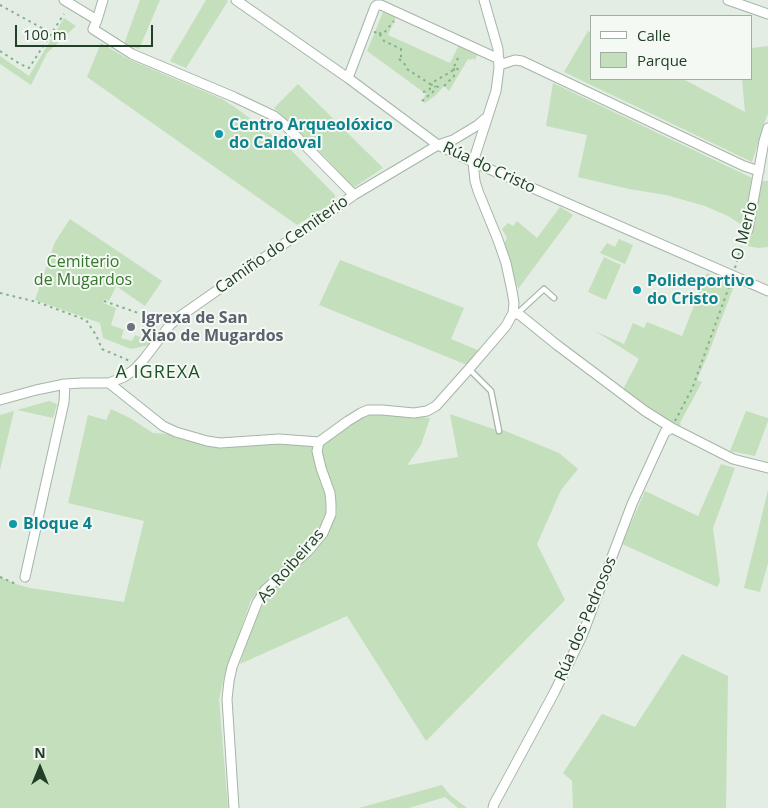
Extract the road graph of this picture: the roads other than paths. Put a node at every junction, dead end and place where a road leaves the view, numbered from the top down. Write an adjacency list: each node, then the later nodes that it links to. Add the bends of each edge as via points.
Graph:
1 (64, 0): 7 (street)
2 (103, 0): 7 (street)
3 (236, 0): 9 (street, Rúa do Cristo)
4 (484, 0): 8 (street)
5 (728, 0): 6 (street)
6 (768, 14)
7 (96, 20): 15 (street, via 93,29 132,54 274,116)
8 (499, 62): 9 (street, via 377,5); 10 (street, via 496,91); 14 (street, via 522,61)
9 (348, 78): 12 (street, Rúa do Cristo)
10 (486, 118): 12 (street, Camiño do Cemiterio, via 453,140); 13 (street)
11 (768, 128): 14 (street, O Merlo)
12 (438, 145): 13 (street, Rúa do Cristo); 15 (street, Camiño do Cemiterio)
13 (473, 162): 17 (street, Rúa do Cristo); 19 (street, via 478,191 506,263)
14 (759, 171): 16 (street, O Merlo)
15 (354, 195): 21 (street, Camiño do Cemiterio, via 180,317 139,365 124,377)
16 (748, 230)
17 (768, 291)
18 (554, 298): 19 (lane, via 544,289 520,311)
19 (513, 313): 20 (street, via 506,326); 24 (street)
20 (469, 369): 25 (lane, via 490,391); 26 (street, via 436,406 427,411 414,414 368,410)
21 (109, 383): 22 (street, Camiño do Cemiterio); 26 (street, via 163,426 207,441 279,439)
22 (65, 384): 23 (street, Camiño do Cemiterio); 28 (street, via 64,402)
23 (0, 400)
24 (672, 428): 27 (street, via 733,459); 30 (street, Rúa dos Pedrosos, via 665,432 632,504 582,636)
25 (499, 431)
26 (319, 442): 29 (street, As Roibeiras, via 331,514 308,551 261,596 232,667 227,699)
27 (768, 468)
28 (25, 577)
29 (234, 808)
30 (493, 808)

